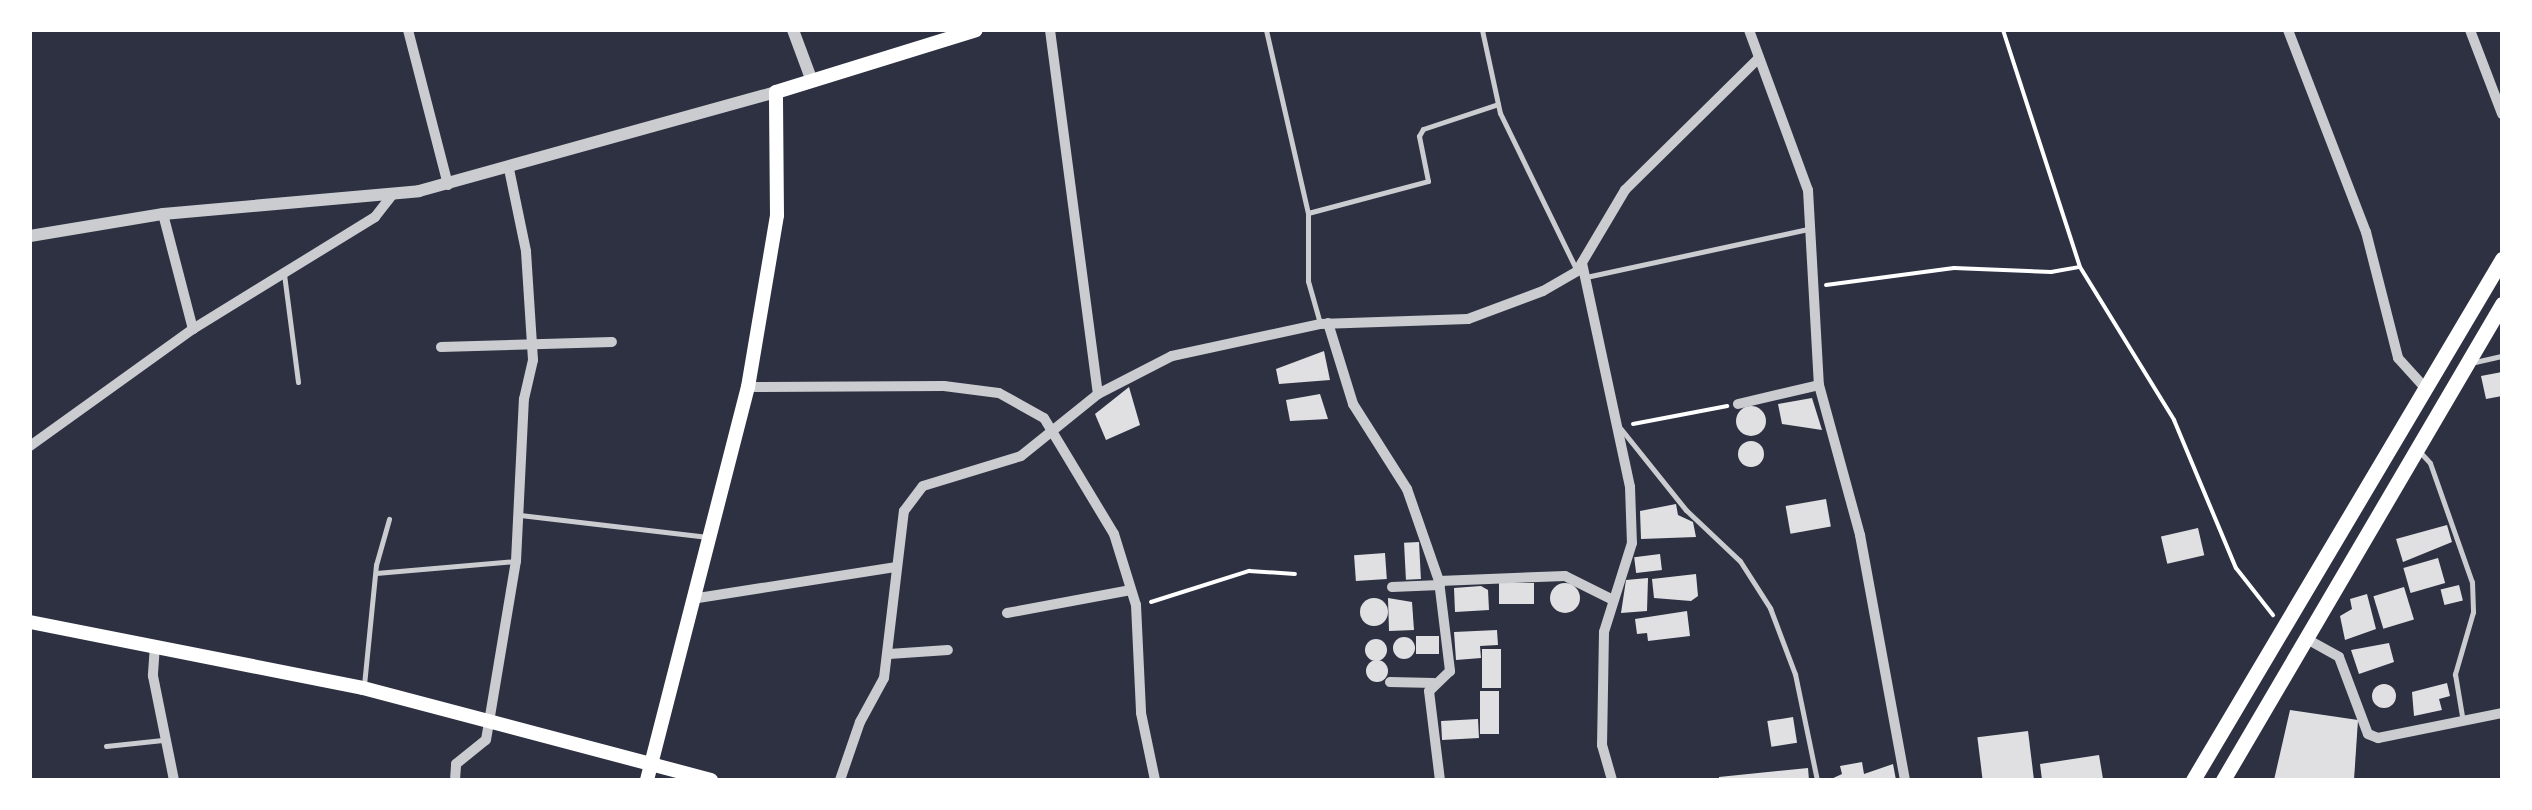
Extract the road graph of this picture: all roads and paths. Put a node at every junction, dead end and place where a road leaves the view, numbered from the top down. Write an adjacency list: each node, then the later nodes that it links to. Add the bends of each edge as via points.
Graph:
1 (408, 30): 17 (street)
2 (793, 30): 12 (street)
3 (976, 30): 12 (main road)
4 (1050, 30): 40 (street)
5 (1266, 30): 19 (lane)
6 (1482, 30): 14 (lane)
7 (1750, 30): 11 (street)
8 (2003, 30): 24 (path)
9 (2288, 30): 39 (street, via 2366,232 2398,358)
10 (2470, 30): 15 (street)
11 (1758, 58): 21 (street, via 1808,190); 25 (street, via 1625,190)
12 (812, 81): 13 (main road)
13 (776, 92): 16 (street); 38 (main road, via 777,215)
14 (1498, 104): 19 (lane, via 1423,129 1428,181); 25 (lane)
15 (2502, 114)
16 (509, 169): 17 (street); 32 (street, via 526,252)
17 (448, 184): 18 (street)
18 (392, 195): 20 (street); 26 (street, via 376,217)
19 (1308, 212): 29 (lane, via 1308,281)
20 (163, 214): 22 (street); 30 (street)
21 (1814, 227): 25 (lane); 27 (street)
22 (30, 236)
23 (2502, 259): 39 (highway)
24 (2080, 267): 27 (path, via 1954,268); 61 (path, via 2174,420 2236,568)
25 (1582, 270): 29 (street, via 1514,305 1468,318); 42 (street)
26 (284, 274): 30 (street); 36 (lane)
27 (1817, 286): 37 (street)
28 (2502, 304): 35 (highway)
29 (1324, 324): 40 (street, via 1172,356); 53 (street, via 1353,404 1407,489)
30 (193, 330): 44 (street)
31 (612, 342): 32 (street)
32 (532, 345): 33 (street); 46 (street)
33 (441, 347)
34 (2502, 356): 35 (lane)
35 (2467, 364): 45 (highway)
36 (298, 382)
37 (1819, 385): 41 (street); 84 (street, via 1860,535)
38 (748, 387): 43 (street, via 944,386 999,394 1044,418); 48 (main road)
39 (2428, 390): 61 (highway)
40 (1098, 394): 43 (street)
41 (1738, 404): 42 (path)
42 (1618, 426): 57 (street, via 1632,543); 83 (lane, via 1686,510 1740,561 1770,608 1789,652)
43 (1052, 432): 50 (street, via 1003,464 922,486 904,511); 55 (street, via 1114,534)
44 (30, 446)
45 (2418, 448): 62 (highway); 70 (lane, via 2430,463 2472,582 2473,612 2455,674)
46 (520, 515): 48 (lane); 49 (street)
47 (390, 519): 51 (lane)
48 (713, 538): 56 (main road)
49 (516, 562): 51 (lane); 71 (street)
50 (897, 566): 56 (street); 65 (street)
51 (376, 574): 68 (lane)
52 (1294, 574): 58 (path, via 1249,571)
53 (1439, 583): 54 (street); 57 (street, via 1564,576); 67 (street, via 1450,671)
54 (1392, 587)
55 (1130, 590): 58 (street); 59 (street)
56 (698, 598): 74 (main road)
57 (1612, 599): 82 (street, via 1604,632 1602,745)
58 (1136, 605): 80 (street, via 1141,713)
59 (1007, 613)
60 (30, 622): 63 (main road)
61 (2283, 625): 85 (highway)
62 (2305, 638): 70 (street, via 2339,657 2368,734 2378,738); 86 (highway)
63 (155, 644): 68 (main road); 72 (street)
64 (948, 650): 65 (street)
65 (889, 654): 79 (street)
66 (1390, 682): 67 (street)
67 (1434, 683): 81 (street)
68 (363, 688): 71 (main road)
69 (2502, 713): 70 (street)
70 (2462, 716)
71 (488, 720): 74 (main road); 76 (street, via 486,740 456,764)
72 (163, 740): 73 (lane); 75 (street)
73 (106, 746)
74 (652, 764): 77 (main road); 78 (main road)
75 (174, 780)
76 (455, 780)
77 (647, 780)
78 (712, 780)
79 (840, 780)
80 (1155, 780)
81 (1440, 780)
82 (1612, 780)
83 (1818, 780)
84 (1905, 780)
85 (2194, 780)
86 (2223, 780)

